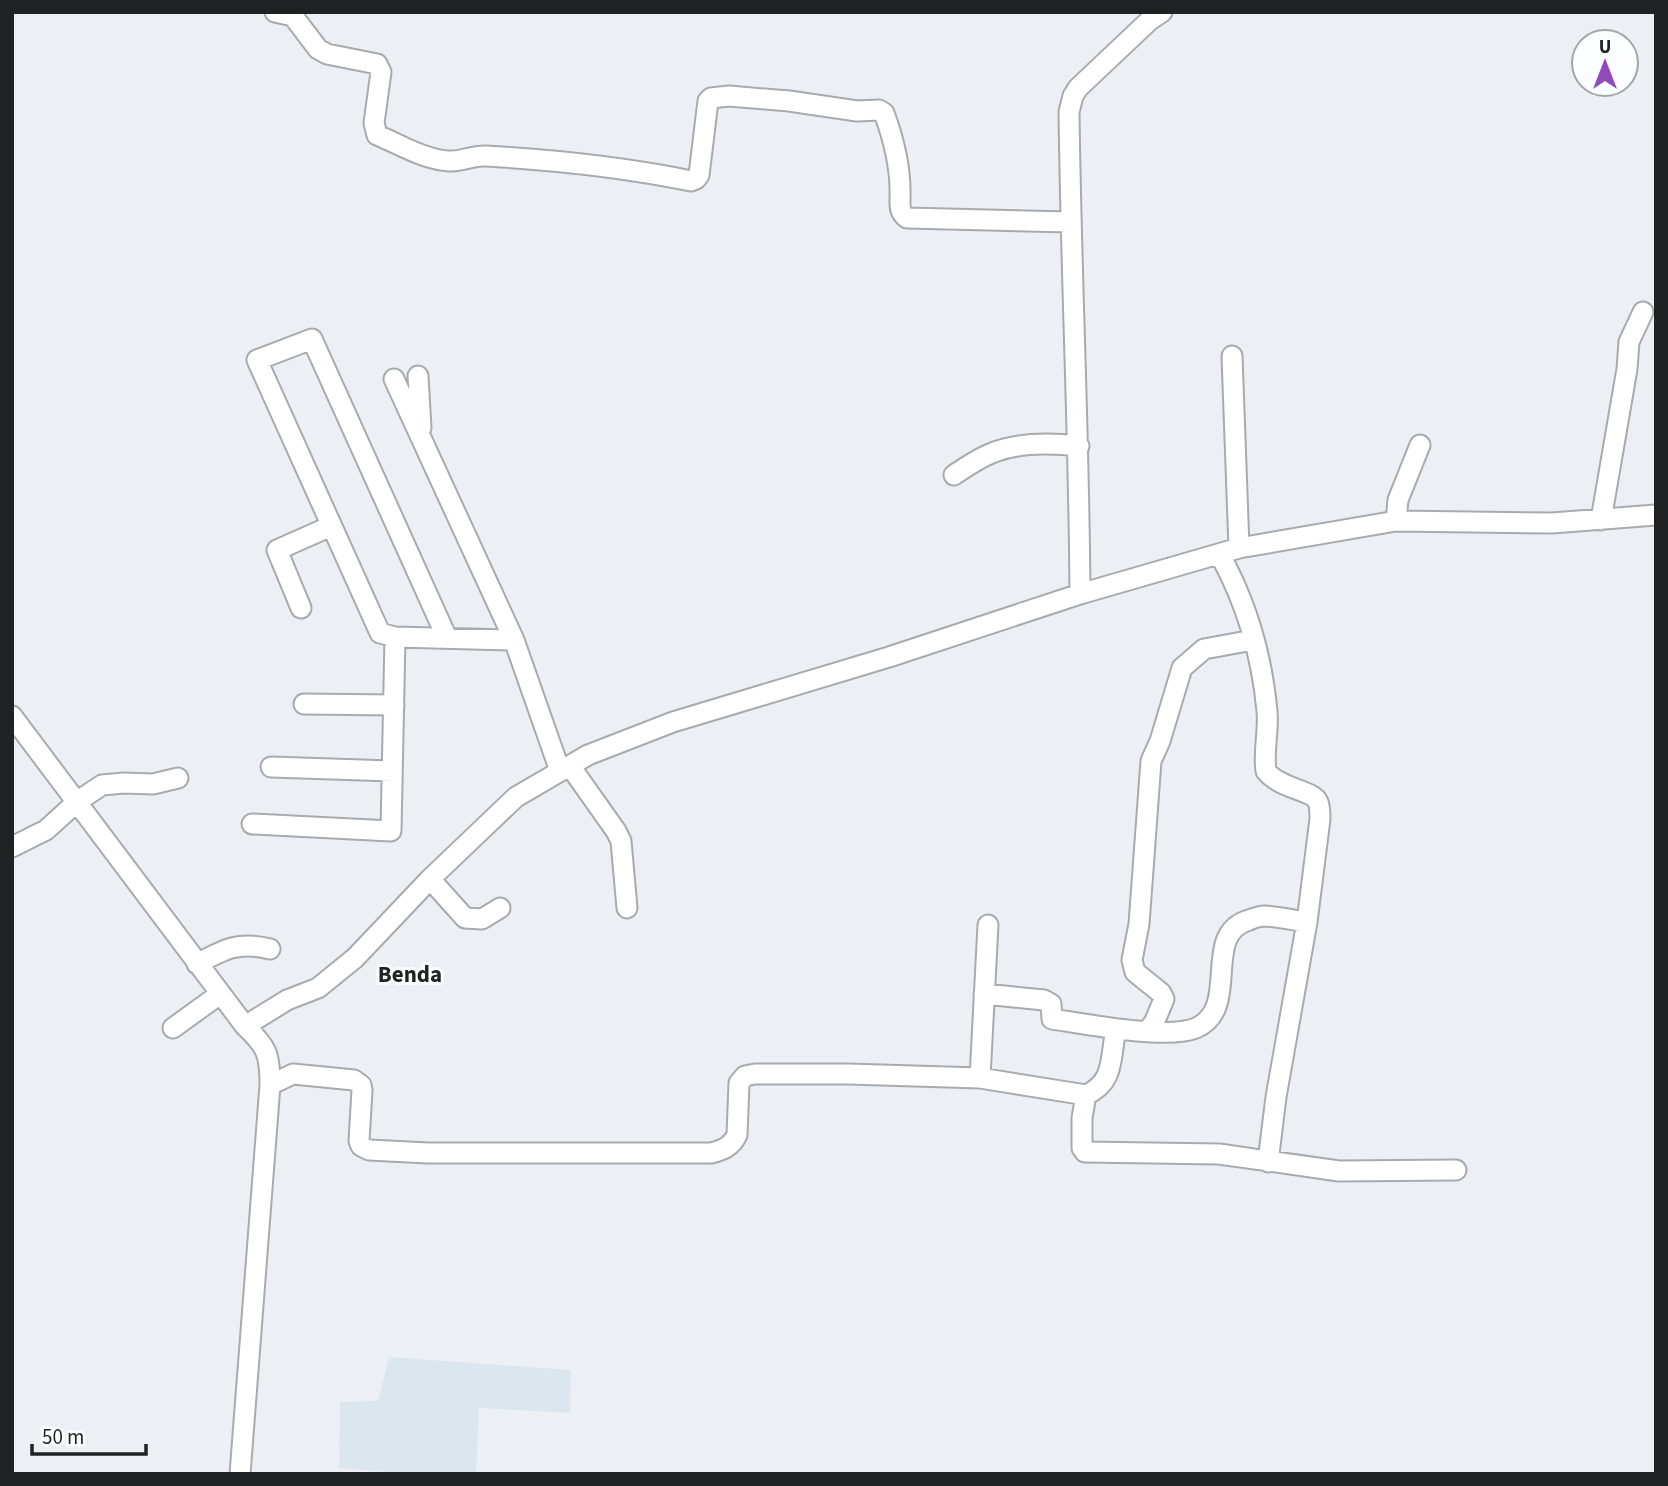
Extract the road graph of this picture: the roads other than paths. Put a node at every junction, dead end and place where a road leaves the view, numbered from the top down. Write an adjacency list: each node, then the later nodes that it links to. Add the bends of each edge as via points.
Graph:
1 (275, 12): 3 (street)
2 (1163, 12): 4 (street, via 1073,96 1069,112)
3 (280, 13): 4 (street, via 293,16 314,45 327,54 377,64 382,72 374,123 377,135 449,161 477,156 574,163 691,181 699,175 711,98 789,101 884,113 901,178 900,209 907,218)
4 (1070, 222): 11 (street)
5 (1643, 312): 14 (street, via 1629,342)
6 (1232, 356): 17 (street)
7 (418, 376): 9 (street)
8 (394, 379): 9 (street)
9 (422, 439): 23 (street)
10 (1420, 445): 15 (street, via 1398,500)
11 (1079, 446): 12 (street, via 1014,446); 19 (street)
12 (954, 475)
13 (1656, 516): 14 (street)
14 (1601, 520): 15 (street)
15 (1396, 521): 17 (street)
16 (331, 526): 20 (street, via 276,550); 21 (street, via 375,626); 22 (street, via 257,360 312,339)
17 (1239, 548): 18 (street)
18 (1220, 555): 19 (street); 24 (street, via 1241,598)
19 (1080, 594): 29 (street, via 673,722)
20 (301, 608)
21 (395, 638): 22 (street); 26 (street)
22 (447, 639): 23 (street)
23 (514, 640): 29 (street)
24 (1254, 640): 38 (street, via 1267,713 1266,771 1282,785 1312,795 1318,802 1320,819); 47 (street, via 1204,649 1182,668 1151,761 1139,924 1132,960 1135,972 1164,999)
25 (304, 704): 26 (street)
26 (394, 705): 30 (street)
27 (12, 716): 32 (street)
28 (271, 767): 30 (street)
29 (565, 768): 35 (street, via 516,797); 37 (street, via 621,841)
30 (392, 771): 33 (street, via 391,831)
31 (178, 778): 32 (street, via 153,784 102,785)
32 (78, 801): 34 (street, via 46,830); 41 (street)
33 (252, 824)
34 (12, 846)
35 (430, 879): 36 (street, via 466,918 482,919); 44 (street, via 355,958 318,988 287,1000)
36 (500, 908)
37 (627, 908)
38 (1307, 922): 47 (street, via 1262,916 1240,923 1223,950 1222,990 1211,1015 1198,1027 1182,1031); 51 (street)
39 (988, 925): 43 (street)
40 (270, 949): 41 (street, via 228,947)
41 (197, 964): 42 (street)
42 (220, 994): 44 (street); 45 (street)
43 (984, 994): 46 (street, via 1044,1000 1051,1004 1052,1019); 48 (street)
44 (245, 1026): 49 (street, via 261,1041 270,1060)
45 (173, 1028)
46 (1116, 1029): 47 (street); 50 (street, via 1107,1079)
47 (1148, 1030)
48 (980, 1078): 49 (street, via 745,1076 739,1083 733,1143 720,1151 700,1153 369,1150 359,1141 362,1090 358,1082 293,1074); 50 (street)
49 (270, 1085): 53 (street)
50 (1086, 1095): 51 (street, via 1082,1118 1085,1152 1219,1154)
51 (1268, 1162): 52 (street, via 1339,1171)
52 (1456, 1170)
53 (240, 1474)

